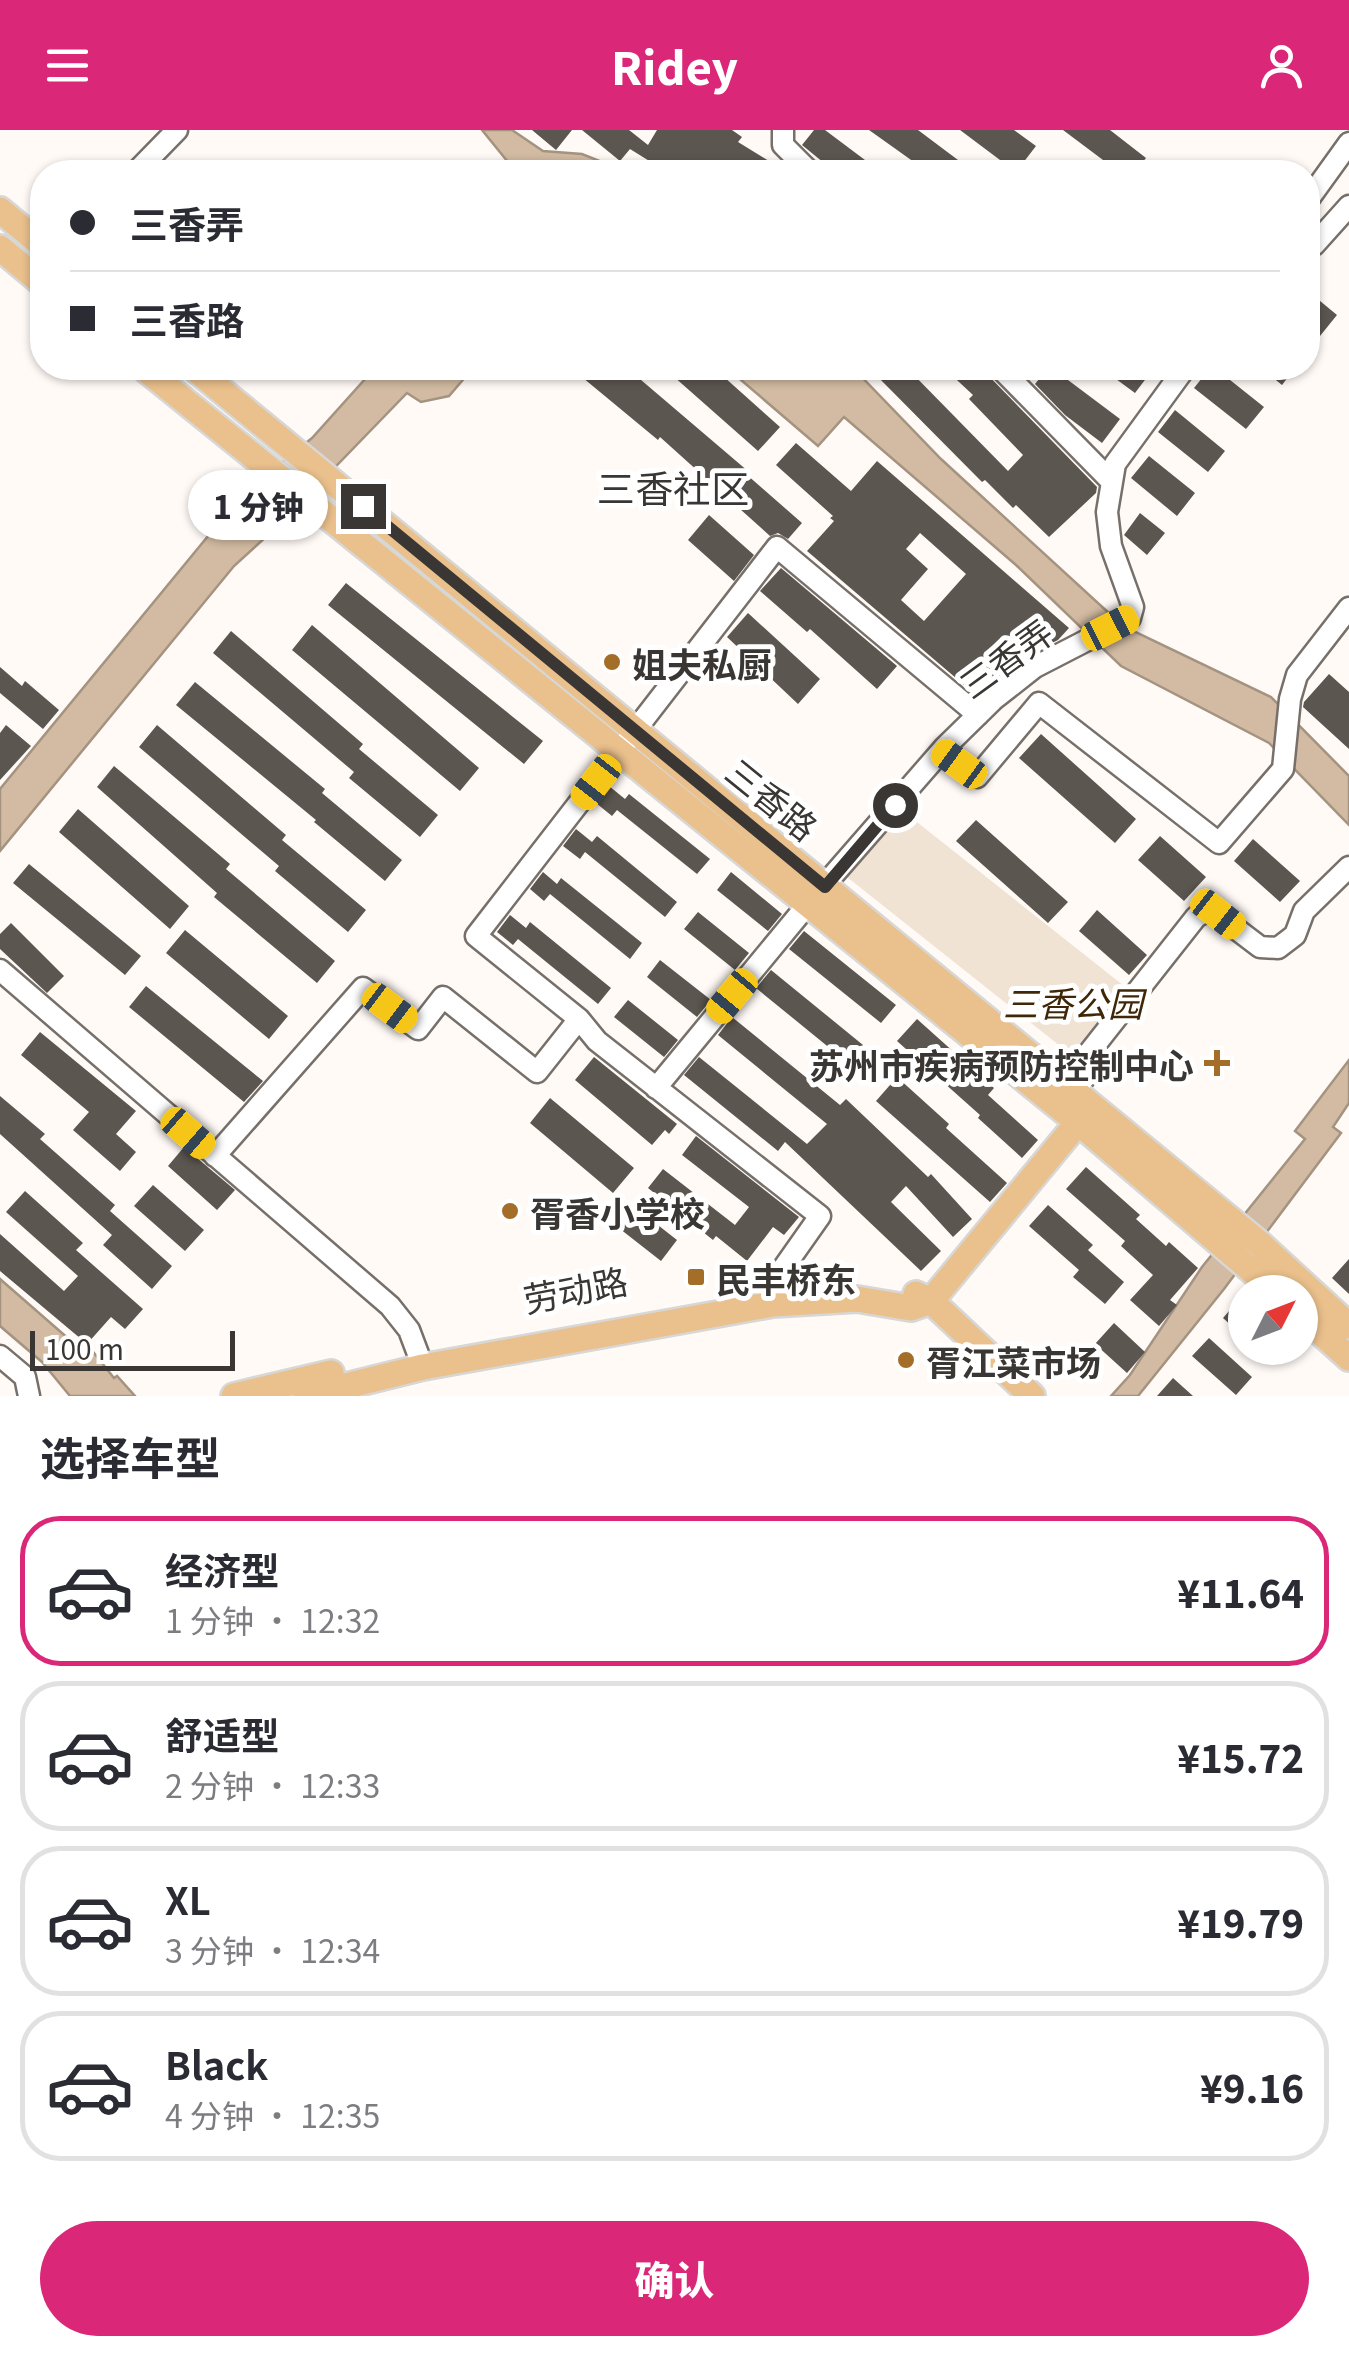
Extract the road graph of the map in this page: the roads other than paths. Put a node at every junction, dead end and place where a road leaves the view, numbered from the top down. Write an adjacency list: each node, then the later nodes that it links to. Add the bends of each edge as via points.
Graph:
1 (177, 130): 4 (street)
2 (783, 130): 5 (street, via 783,145)
3 (1349, 144): 6 (street)
4 (148, 160)
5 (798, 160)
6 (1320, 184)
7 (1349, 206): 10 (street)
8 (0, 210): 9 (main road)
9 (30, 235)
10 (1320, 238)
11 (0, 248): 12 (main road)
12 (30, 268)
13 (159, 380): 20 (main road, 三香路, via 308,502)
14 (209, 380): 20 (main road, 三香路)
15 (1012, 380): 17 (street)
16 (1176, 380): 17 (street, via 1115,464)
17 (1112, 482): 19 (street, 三香弄, via 1111,546 1131,615 1036,667)
18 (1349, 608): 21 (street, via 1297,675 1283,769 1220,843 1038,704 976,776)
19 (978, 715): 20 (street, via 778,547); 21 (street, 三香弄)
20 (628, 742): 23 (main road, 三香路); 25 (street, via 476,936)
21 (942, 751): 23 (street, 三香弄)
22 (1349, 867): 27 (street, via 1278,948 1260,947 1210,908 1196,917 1088,1054)
23 (817, 896): 26 (street, 三香弄); 27 (main road, 三香路)
24 (0, 970): 28 (street)
25 (579, 1019): 26 (street, via 596,1041); 28 (street, via 537,1072 443,997 418,1029 363,988)
26 (656, 1088): 31 (street, via 820,1216)
27 (1082, 1107): 29 (main road, 三香路); 32 (main road)
28 (215, 1156): 37 (street, via 390,1306)
29 (1254, 1256): 30 (main road, 三香路); 33 (main road, 三香路)
30 (1266, 1275)
31 (770, 1287): 32 (main road, 劳动路, via 871,1284); 37 (main road, 劳动路)
32 (931, 1301): 37 (main road, 劳动路, via 911,1308 858,1299 773,1304); 41 (main road, 劳动路)
33 (1349, 1326)
34 (1318, 1330): 36 (main road)
35 (0, 1356): 38 (street, via 25,1377)
36 (1349, 1358)
37 (421, 1360): 39 (main road, 劳动路); 40 (main road, 劳动路)
38 (29, 1396)
39 (234, 1396)
40 (306, 1396)
41 (1032, 1396)

